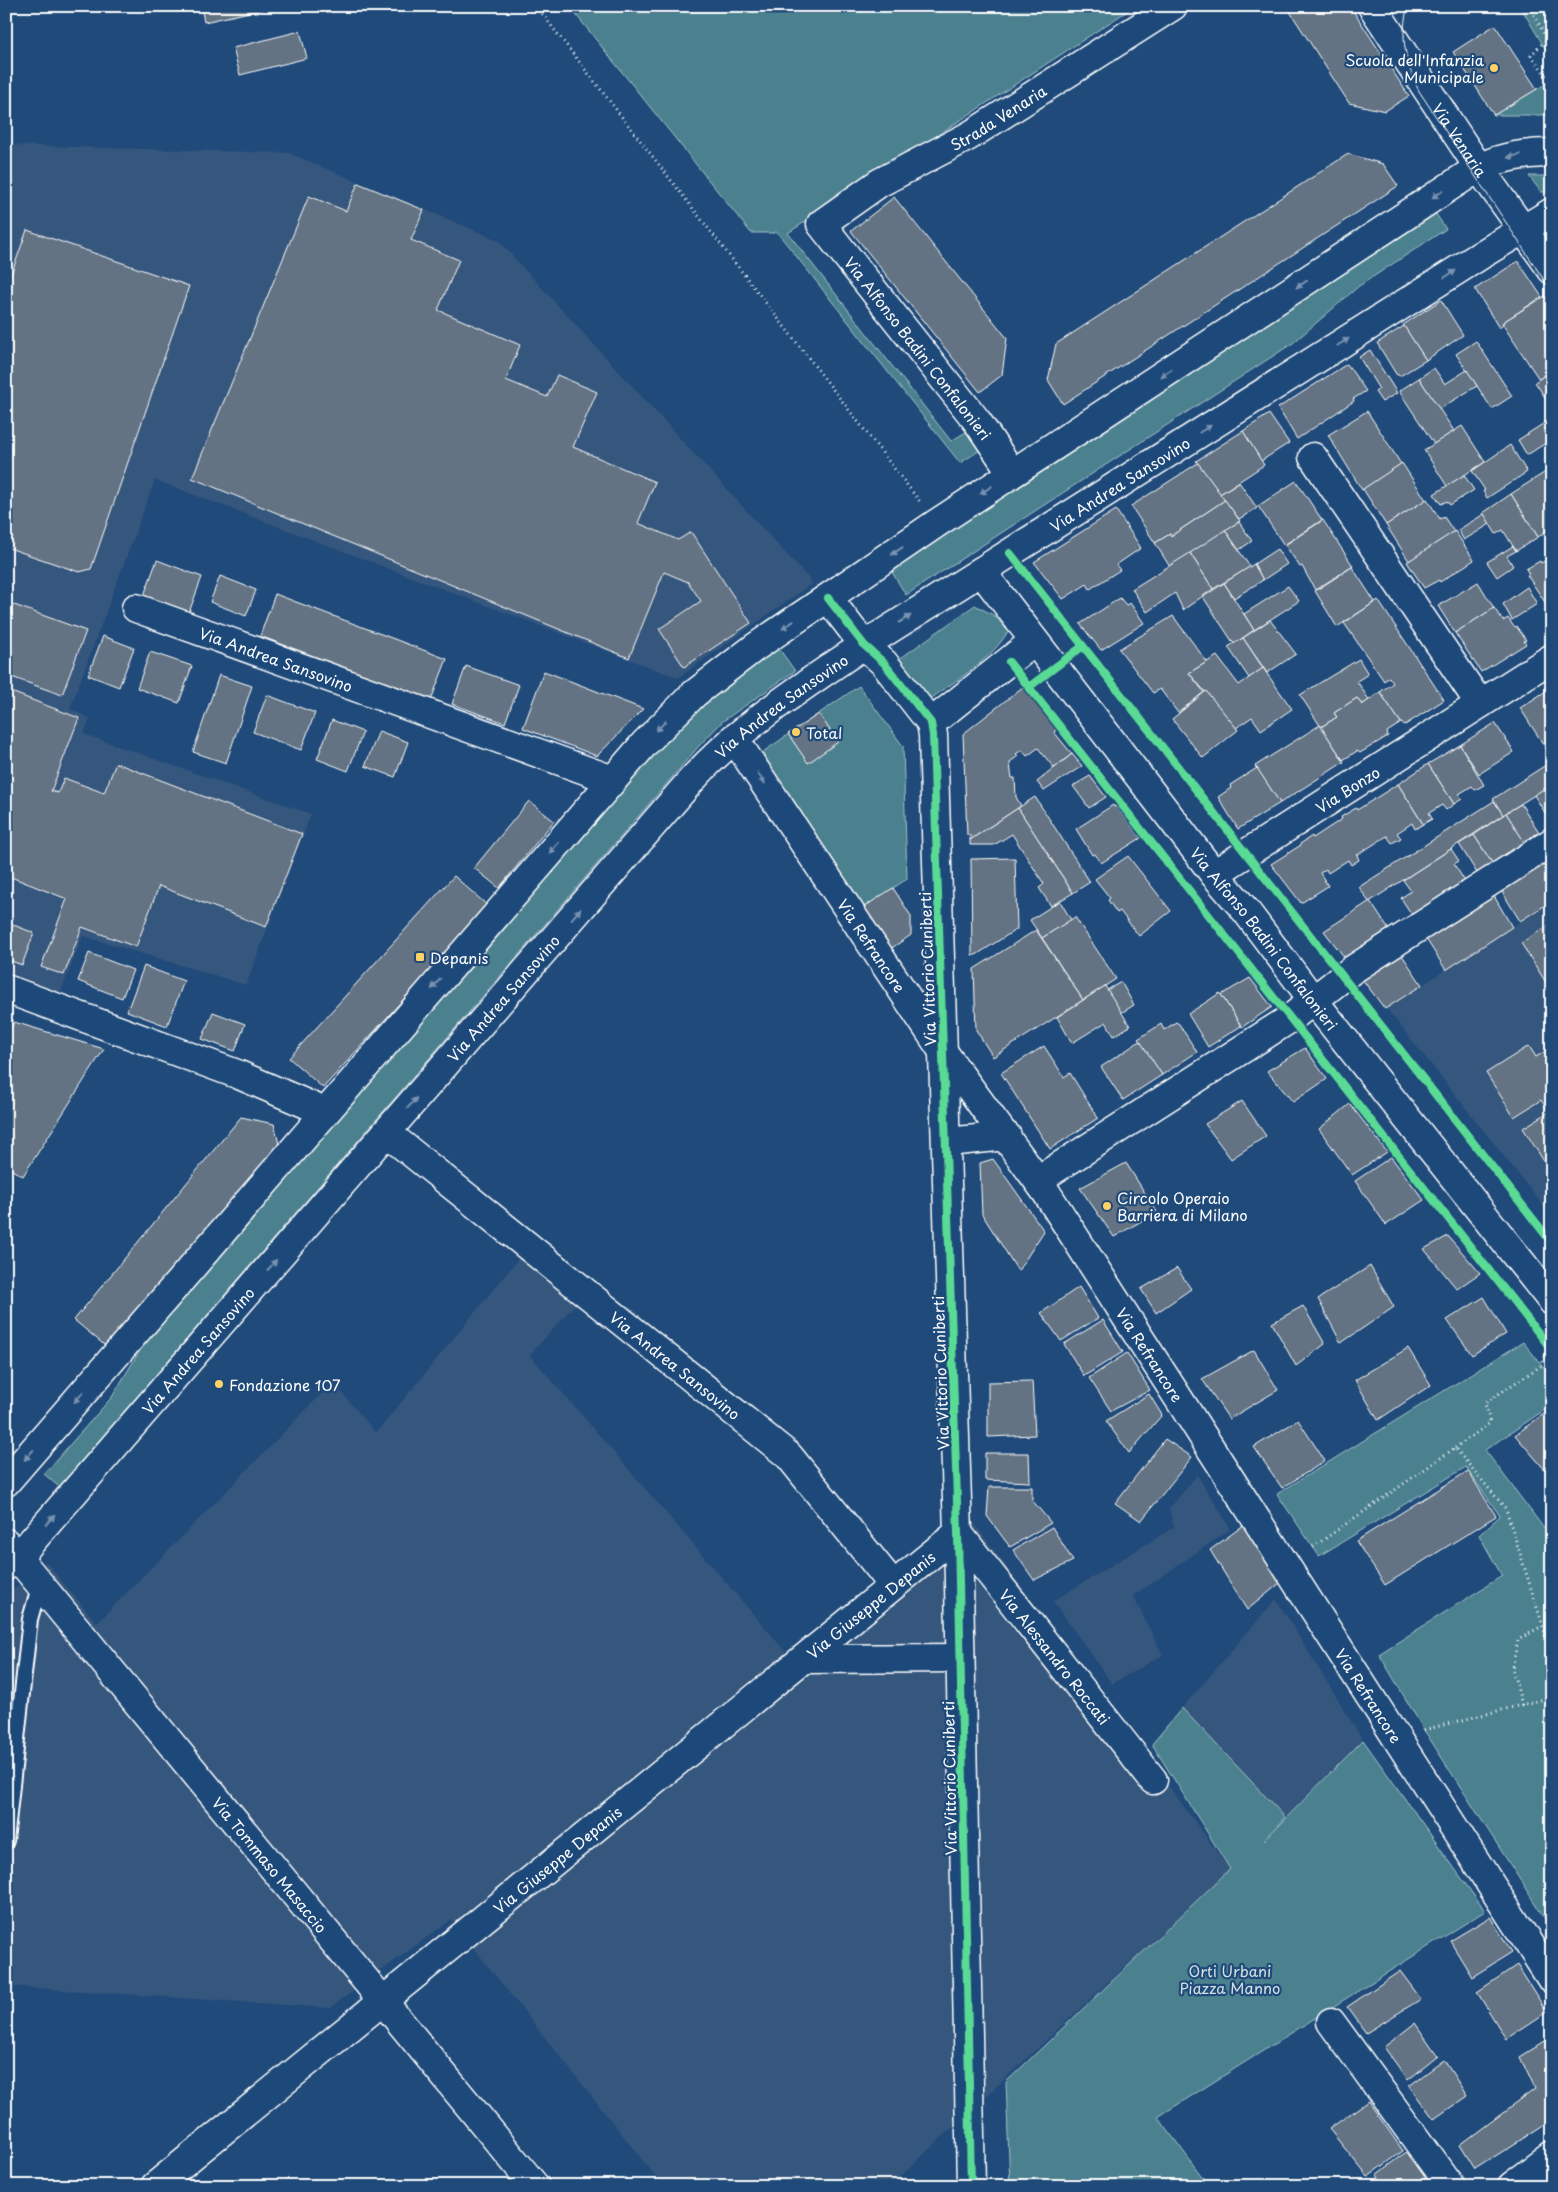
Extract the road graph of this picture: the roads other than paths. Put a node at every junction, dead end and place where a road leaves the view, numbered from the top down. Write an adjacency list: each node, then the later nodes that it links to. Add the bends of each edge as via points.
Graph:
1 (1172, 6): 6 (street, Strada Venaria, via 969,136 879,184)
2 (1372, 6): 4 (street, Via Venaria)
3 (1552, 153): 4 (street, one-way to 4, via 1527,153)
4 (1479, 168): 7 (street, Via Venaria); 10 (street, one-way to 10)
5 (1552, 212): 7 (street, Via Andrea Sansovino)
6 (821, 224): 10 (street, Via Alfonso Badini Confalonieri, via 977,422)
7 (1523, 228): 8 (street, Via Venaria); 11 (street, Via Andrea Sansovino, one-way to 7)
8 (1552, 270)
9 (1313, 457): 17 (street)
10 (1012, 473): 12 (street, one-way to 12)
11 (981, 571): 14 (street, Via Alfonso Badini Confalonieri); 15 (street, Via Andrea Sansovino, one-way to 11)
12 (828, 598): 15 (street); 20 (street, one-way to 20, via 709,682 656,731)
13 (136, 608): 20 (street, Via Andrea Sansovino)
14 (1034, 641): 18 (street); 22 (street, Via Alfonso Badini Confalonieri)
15 (864, 645): 18 (street, via 884,663); 19 (street, Via Andrea Sansovino, via 782,700)
16 (1552, 658): 17 (street, Via Bonzo)
17 (1480, 704): 22 (street, Via Bonzo)
18 (931, 723): 25 (street, Via Vittorio Cuniberti)
19 (734, 738): 25 (street, Via Refrancore, one-way to 25); 27 (street, Via Andrea Sansovino, one-way to 19, via 693,779)
20 (613, 780): 26 (street, one-way to 26)
21 (1552, 842): 24 (street, via 1352,970)
22 (1214, 874): 24 (street, Via Alfonso Badini Confalonieri)
23 (8, 995): 26 (street, via 238,1074)
24 (1313, 1000): 30 (street, via 1291,1018); 31 (street, Via Alfonso Badini Confalonieri)
25 (944, 1053): 28 (street, Via Refrancore); 29 (street, Via Vittorio Cuniberti)
26 (325, 1112): 32 (street, one-way to 32)
27 (386, 1133): 34 (street, Via Andrea Sansovino, one-way to 27); 36 (street, Via Andrea Sansovino, via 789,1456)
28 (1006, 1136): 29 (street); 30 (street, Via Refrancore)
29 (947, 1142): 33 (street, Via Vittorio Cuniberti)
30 (1038, 1180): 41 (street, Via Refrancore)
31 (1552, 1301)
32 (6, 1482)
33 (958, 1534): 36 (street, Via Giuseppe Depanis); 37 (street, Via Vittorio Cuniberti); 39 (street, Via Alessandro Roccati)
34 (10, 1555): 35 (street, Via Tommaso Masaccio)
35 (40, 1583): 40 (lane, via 30,1619); 42 (street, Via Tommaso Masaccio)
36 (893, 1585): 38 (street, Via Giuseppe Depanis)
37 (960, 1658): 38 (street); 47 (street, Via Vittorio Cuniberti)
38 (804, 1659): 42 (street, Via Giuseppe Depanis)
39 (1153, 1780)
40 (6, 1841)
41 (1552, 1980)
42 (384, 2000): 45 (street, Via Giuseppe Depanis); 46 (street, Via Tommaso Masaccio)
43 (1332, 2022): 48 (street)
44 (1552, 2156): 49 (street)
45 (155, 2186)
46 (536, 2186)
47 (971, 2186)
48 (1450, 2186)
49 (1512, 2186)

